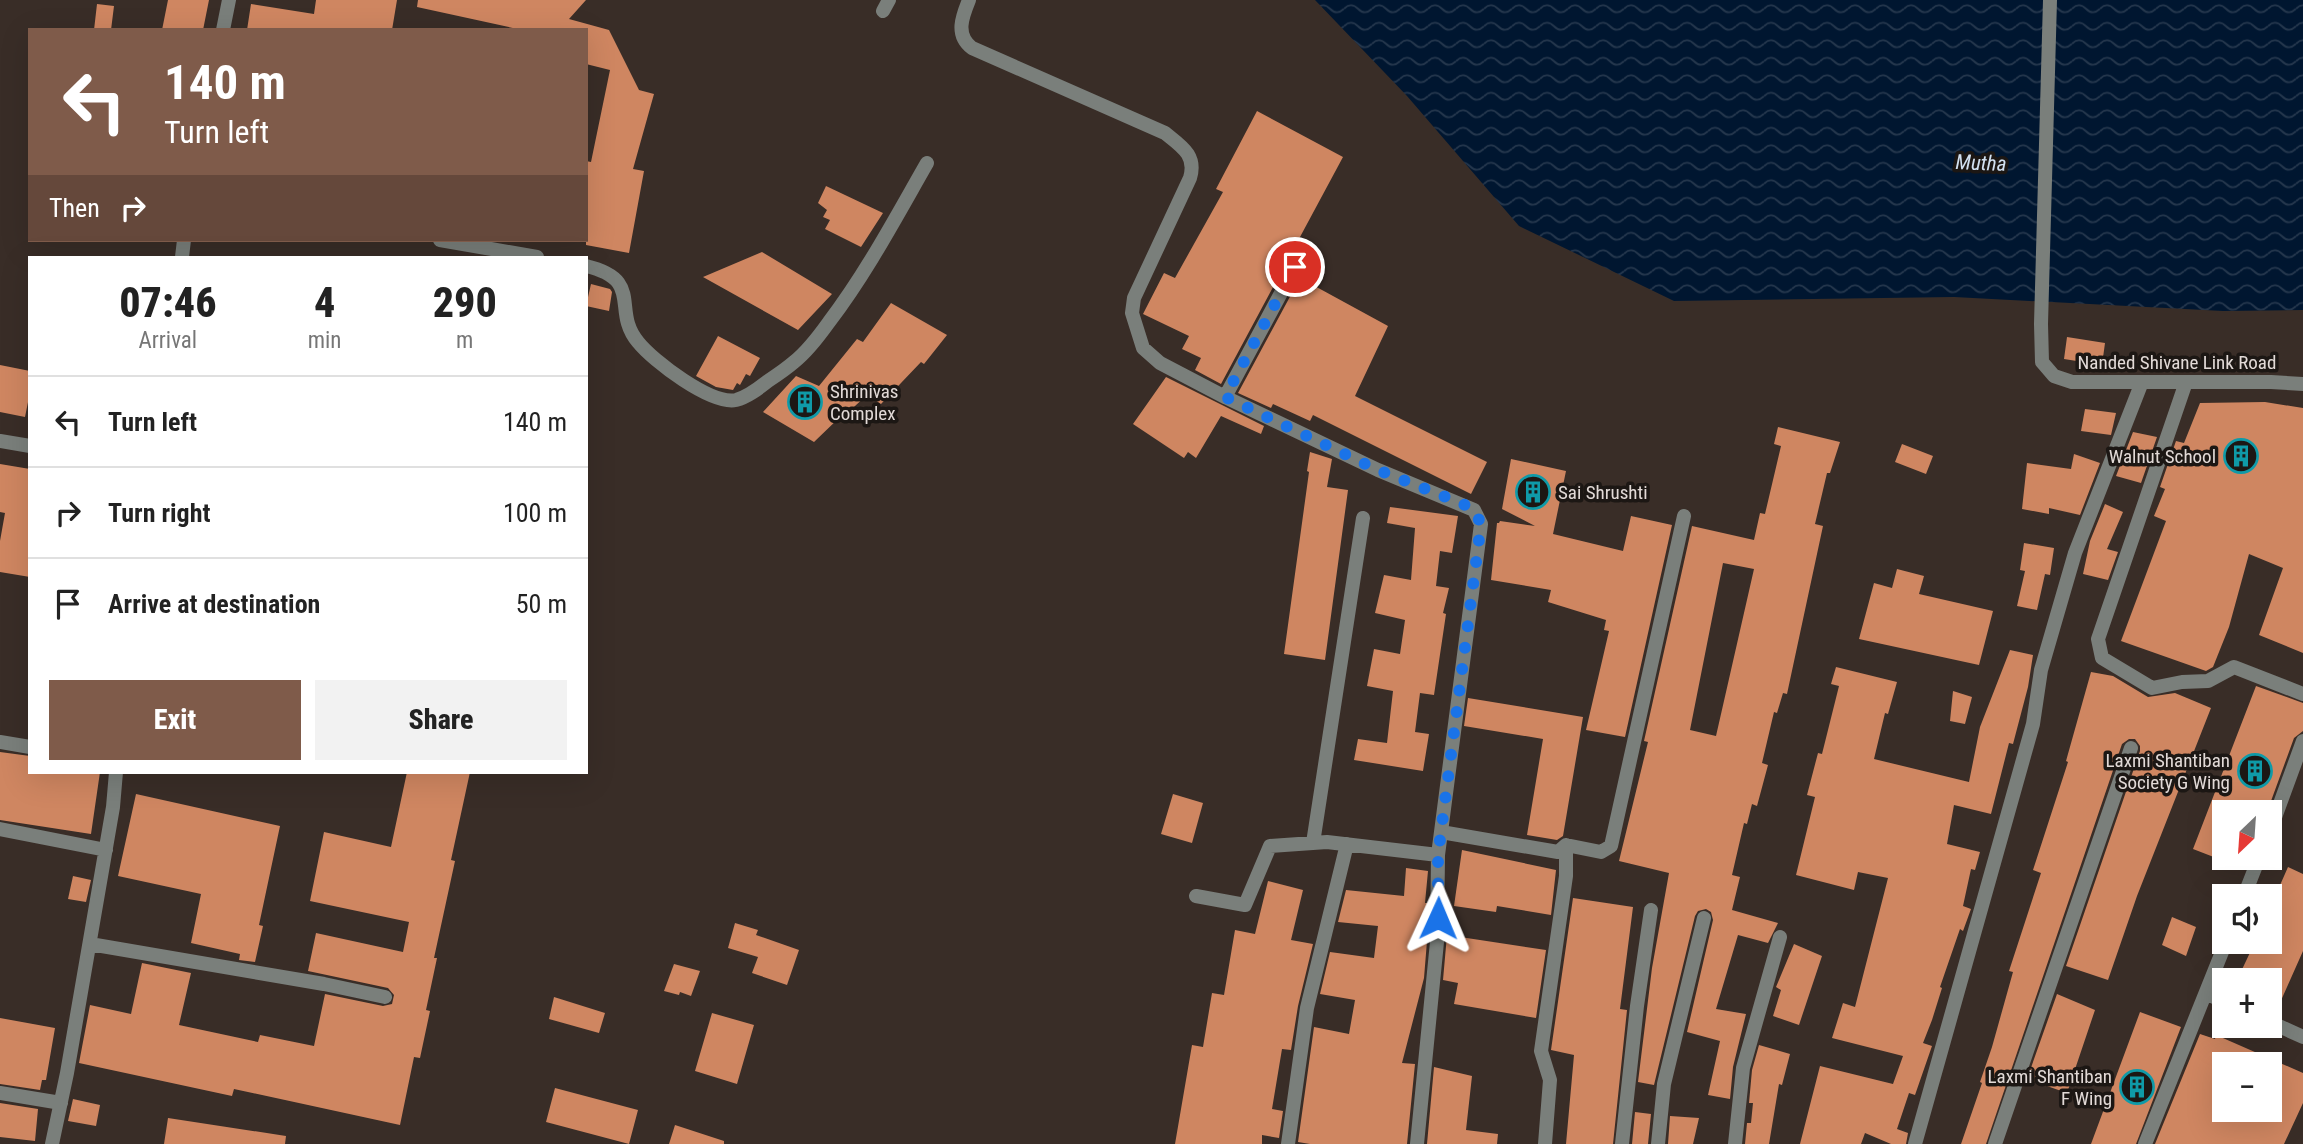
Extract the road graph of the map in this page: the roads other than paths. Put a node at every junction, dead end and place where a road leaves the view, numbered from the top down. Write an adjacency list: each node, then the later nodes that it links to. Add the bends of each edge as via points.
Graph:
1 (229, 0): 4 (street)
2 (969, 0): 13 (street, via 961,31 972,48 1165,133 1188,152 1190,178 1134,298 1132,313 1143,348 1160,363)
3 (2050, 0): 10 (street, Nanded Shivane Link Road, via 2042,362 2054,376 2072,382)
4 (223, 28)
5 (927, 163): 8 (street, via 856,286 815,341 796,362 736,400 709,396 643,348 635,340 616,278)
6 (451, 242): 7 (street)
7 (531, 256)
8 (588, 267)
9 (1295, 267): 13 (street)
10 (2142, 382): 11 (street, Nanded Shivane Link Road); 52 (street, via 2075,553 2041,670 2033,724)
11 (2186, 382): 12 (street, Nanded Shivane Link Road); 18 (street, via 2098,639 2102,658 2152,688 2208,681 2234,667)
12 (2303, 384)
13 (1225, 397): 26 (street, via 1378,470 1461,503 1474,510 1481,524)
14 (0, 441): 15 (street)
15 (28, 446)
16 (1684, 516): 29 (street, via 1611,846 1601,852)
17 (1363, 518): 27 (street)
18 (2303, 694)
19 (2303, 741): 24 (street)
20 (0, 742): 21 (street)
21 (28, 747)
22 (2131, 748): 53 (street)
23 (116, 774): 30 (street)
24 (2281, 800)
25 (0, 830): 30 (street)
26 (1441, 832): 29 (street, via 1558,852); 31 (street)
27 (1313, 843): 28 (street); 32 (street, via 1270,846 1244,905)
28 (1347, 844): 31 (street); 46 (street, via 1307,1008)
29 (1566, 845): 48 (street, via 1566,876 1541,1051 1550,1080)
30 (106, 850): 36 (street)
31 (1438, 855): 47 (street, via 1437,942)
32 (1196, 896)
33 (1651, 910): 49 (street)
34 (1704, 918): 50 (street, via 1664,1084)
35 (1780, 937): 51 (street, via 1743,1068)
36 (90, 944): 40 (street); 44 (street)
37 (2221, 954): 38 (street)
38 (2206, 993): 39 (street); 54 (street)
39 (2212, 996)
40 (385, 997)
41 (2282, 1027): 42 (street)
42 (2303, 1037)
43 (0, 1093): 44 (street)
44 (61, 1103): 45 (street)
45 (52, 1144)
46 (1288, 1144)
47 (1417, 1144)
48 (1545, 1144)
49 (1622, 1144)
50 (1658, 1144)
51 (1735, 1144)
52 (1915, 1144)
53 (1995, 1144)
54 (2145, 1144)

